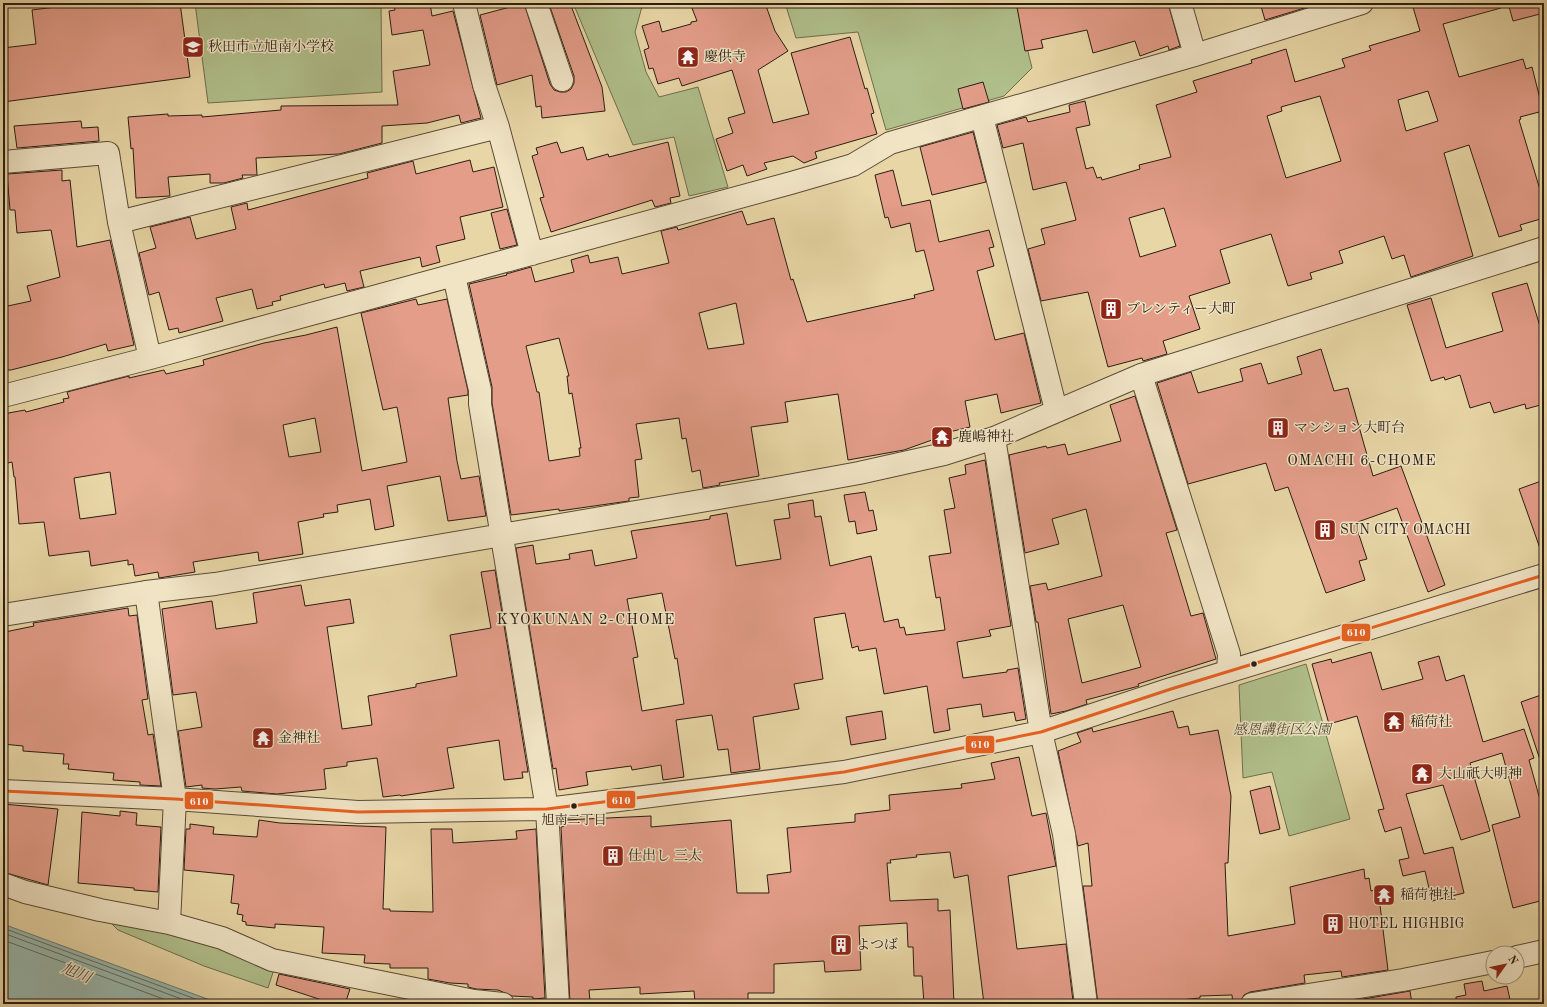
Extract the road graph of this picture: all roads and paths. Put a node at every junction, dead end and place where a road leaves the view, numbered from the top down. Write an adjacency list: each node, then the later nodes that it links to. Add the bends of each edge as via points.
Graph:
1 (464, 3): 8 (street, via 484,84)
2 (536, 3): 6 (street)
3 (1180, 3): 5 (street)
4 (1362, 3): 5 (street)
5 (1195, 55): 7 (street)
6 (562, 80)
7 (982, 117): 12 (street, via 890,143 853,165); 17 (street)
8 (498, 127): 10 (street); 12 (street)
9 (3, 162): 10 (street, via 108,153)
10 (119, 222): 14 (street)
11 (1544, 248): 15 (street)
12 (532, 254): 13 (street)
13 (454, 276): 14 (street); 19 (street, via 480,390 480,404)
14 (150, 358): 16 (street)
15 (1141, 375): 17 (street); 23 (street, via 1229,654)
16 (3, 396)
17 (1056, 410): 18 (street)
18 (994, 438): 19 (street, via 944,454 859,473); 24 (street)
19 (502, 535): 21 (street, via 215,584); 27 (street)
20 (1544, 575): 23 (street)
21 (146, 592): 22 (street); 26 (street)
22 (3, 615)
23 (1228, 672): 24 (street)
24 (1041, 732): 27 (street, via 844,772); 35 (street, via 1064,834)
25 (3, 791): 26 (street)
26 (175, 799): 27 (street, via 358,812); 29 (street)
27 (547, 809): 34 (street)
28 (3, 884): 29 (street, via 25,892 100,910)
29 (170, 923): 33 (street, via 222,938 272,960 474,1001)
30 (1544, 951): 31 (street)
31 (1525, 955)
32 (1485, 964): 36 (street, via 1403,980)
33 (503, 1004)
34 (558, 1004)
35 (1086, 1004)
36 (1252, 1004)

